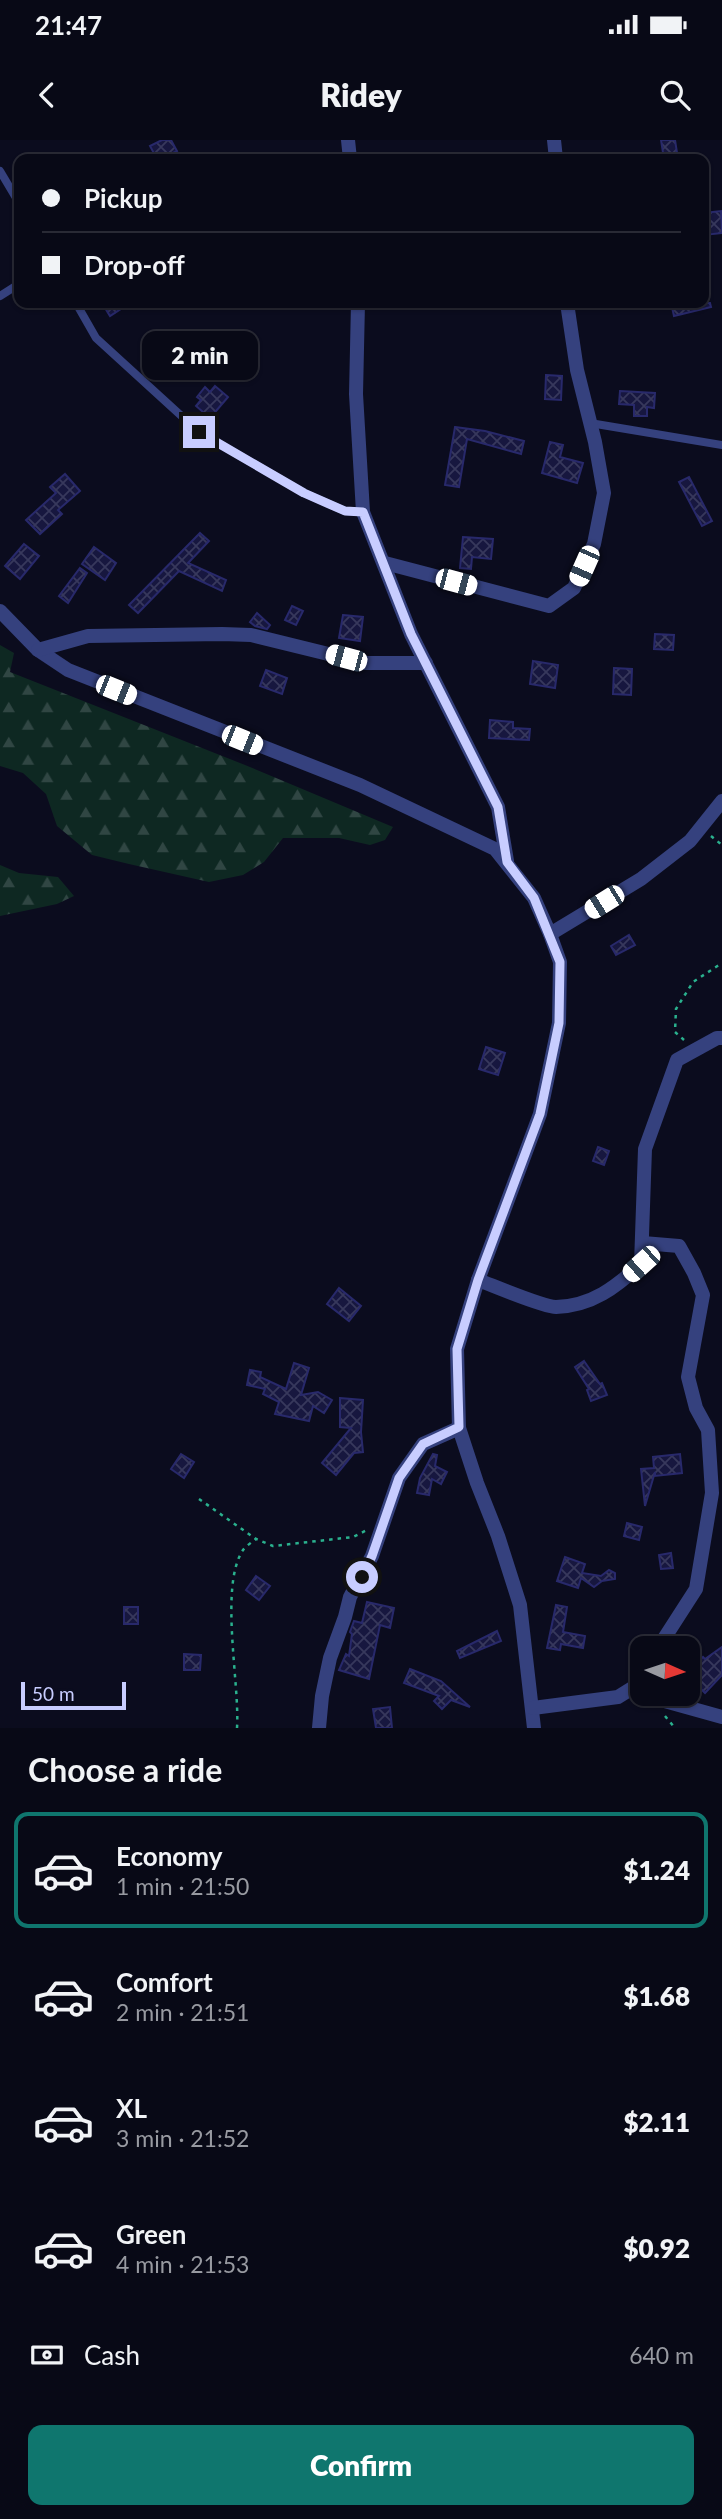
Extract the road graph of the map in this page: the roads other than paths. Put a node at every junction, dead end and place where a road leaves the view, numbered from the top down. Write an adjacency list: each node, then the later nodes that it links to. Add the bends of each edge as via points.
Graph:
1 (0, 172): 2 (lane)
2 (14, 195)
3 (79, 308): 8 (lane, via 96,338 199,432 304,493 345,511)
4 (358, 308): 8 (street, via 356,394)
5 (568, 308): 6 (street)
6 (590, 423): 7 (lane); 9 (street, via 604,493 594,544 574,588 549,606)
7 (722, 445)
8 (363, 512): 9 (street)
9 (385, 563): 12 (street)
10 (0, 611): 11 (street)
11 (38, 650): 12 (street, via 88,636 222,634 251,635 365,663); 14 (street, via 68,670 360,785 495,849)
12 (426, 663): 14 (street, via 498,807)
13 (722, 801): 15 (street, via 690,841 641,879)
14 (507, 862): 15 (street, via 534,898)
15 (550, 933): 18 (street, via 560,962 559,1023 536,1127)
16 (722, 1038): 17 (street, via 677,1060 645,1149)
17 (643, 1243): 18 (street, via 641,1264 596,1300 554,1307); 20 (street, via 679,1246 703,1295 688,1377 708,1430 712,1493 696,1589)
18 (478, 1280): 19 (street, via 457,1349)
19 (459, 1427): 23 (street, via 520,1605); 25 (street, via 423,1444 399,1478 330,1658)
20 (666, 1636)
21 (630, 1689): 23 (street, via 618,1696)
22 (683, 1706): 24 (street)
23 (533, 1708): 26 (street)
24 (722, 1717)
25 (320, 1728)
26 (534, 1728)

